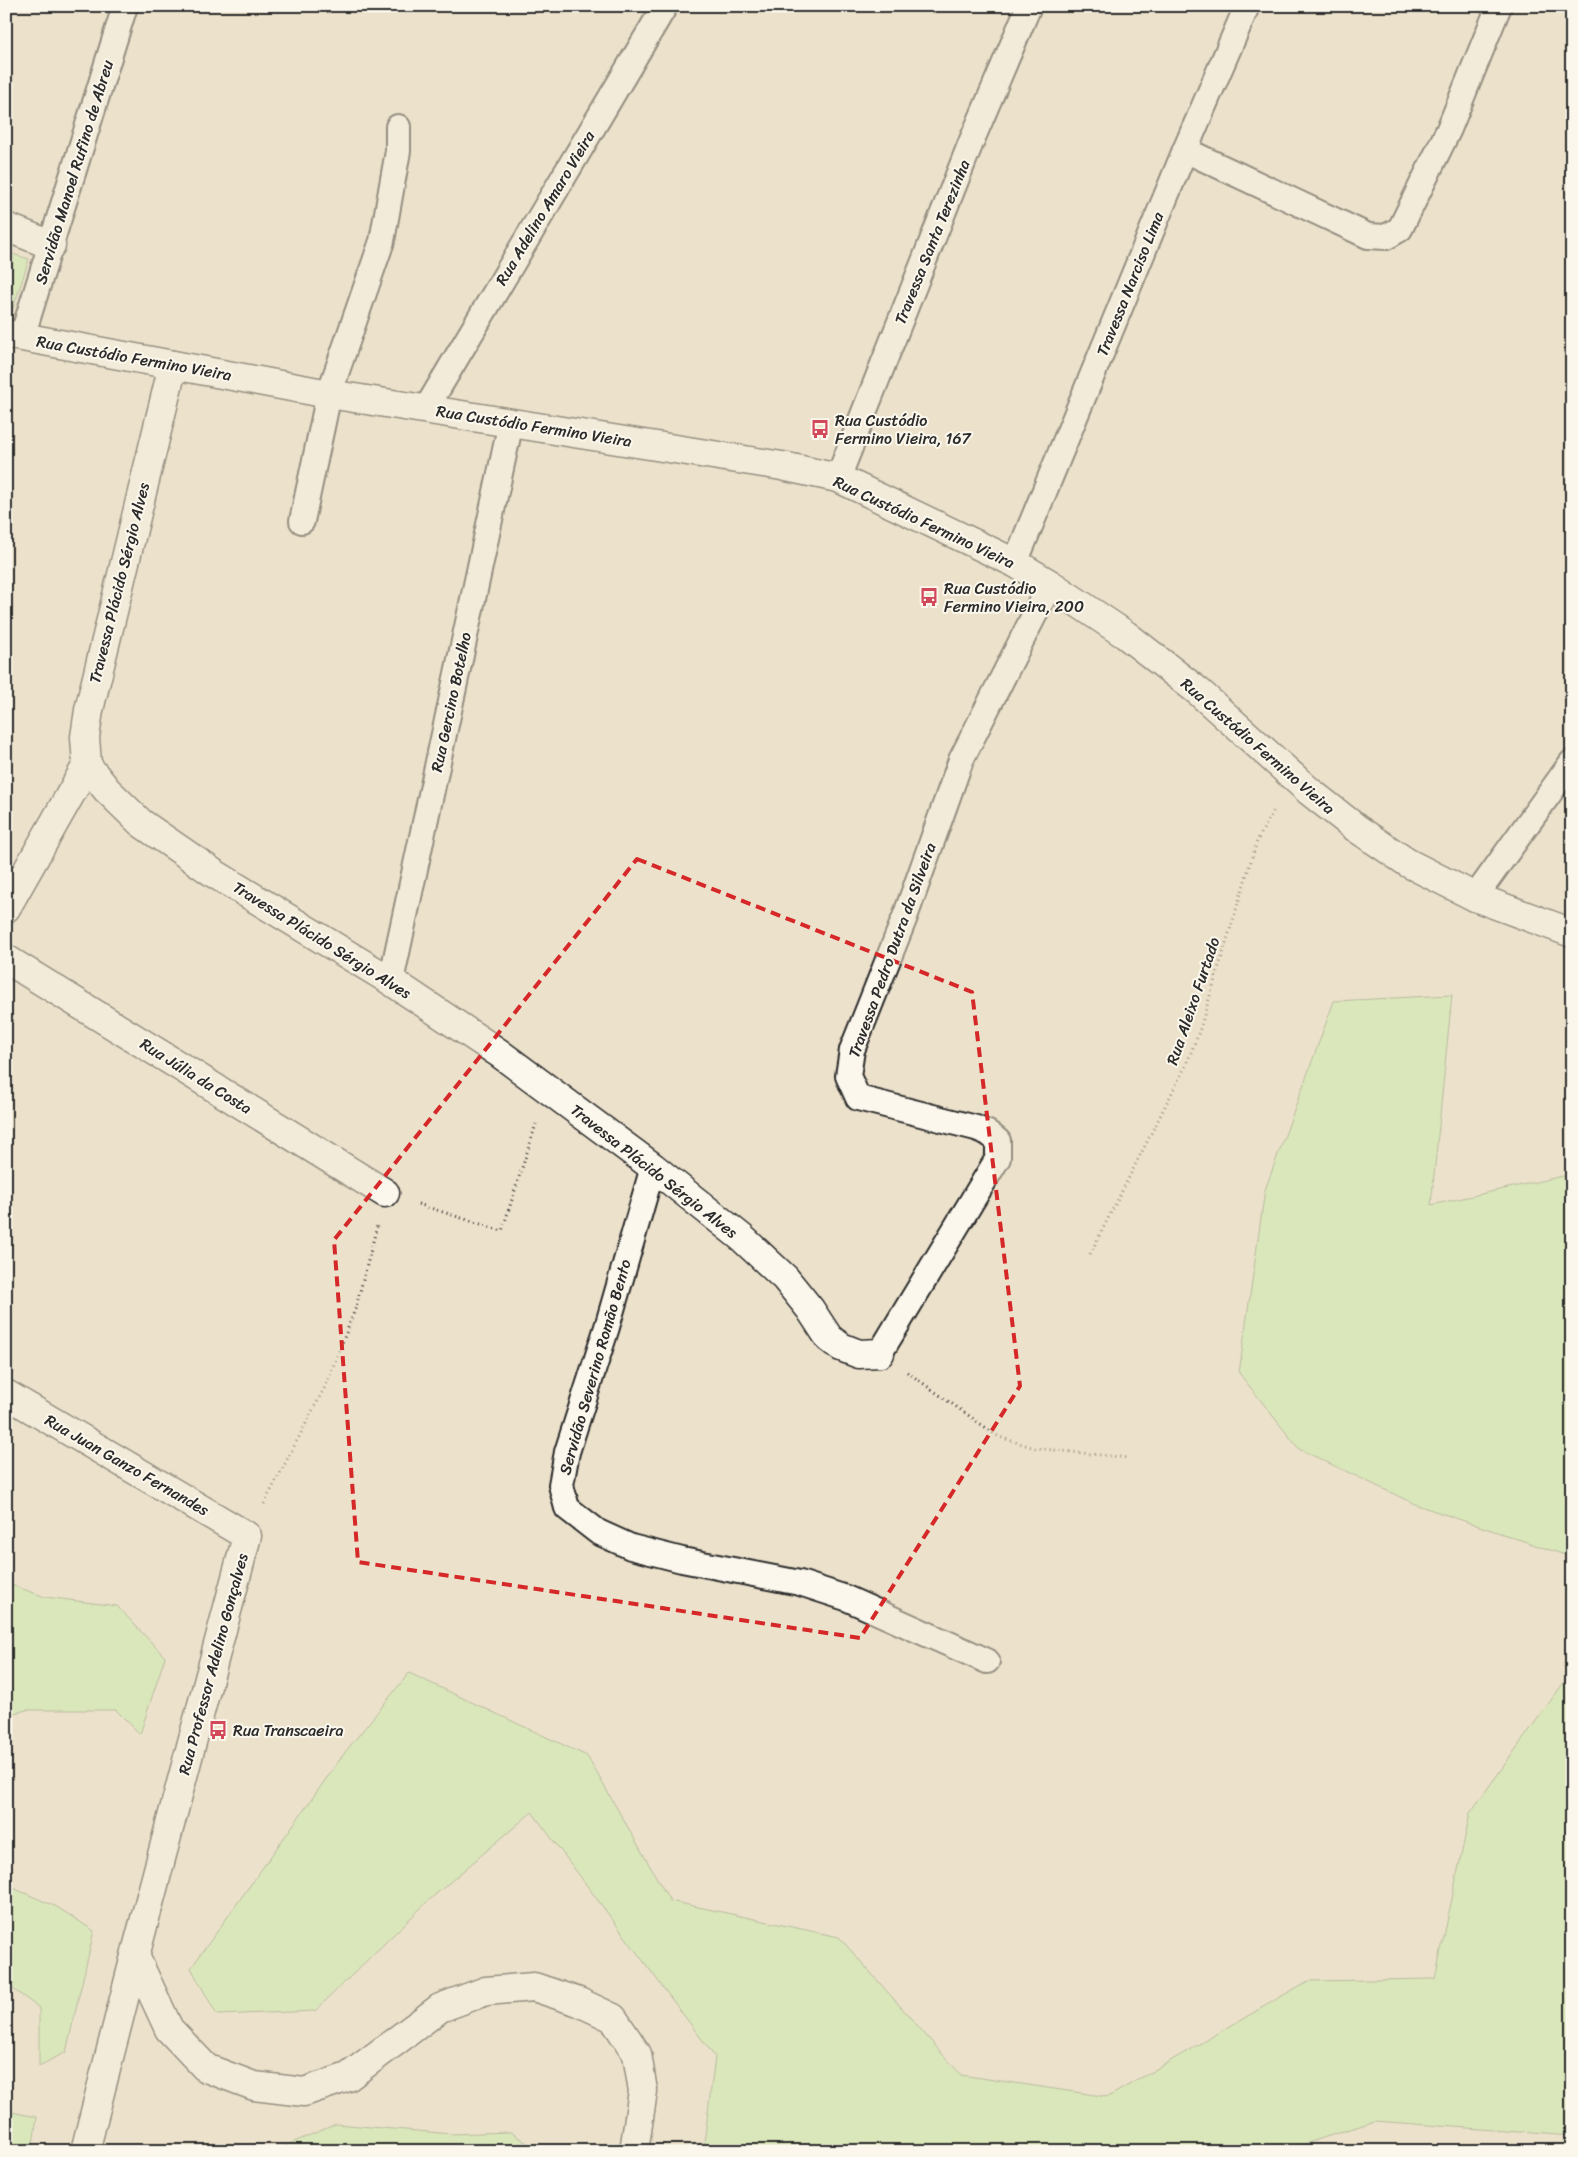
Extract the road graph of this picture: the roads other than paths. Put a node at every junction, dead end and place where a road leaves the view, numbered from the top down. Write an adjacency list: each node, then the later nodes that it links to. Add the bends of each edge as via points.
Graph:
1 (125, 6): 9 (lane, Servidão Manoel Rufino de Abreu)
2 (665, 6): 13 (lane, Rua Adelino Amaro Vieira)
3 (1029, 6): 15 (lane, Travessa Santa Terezinha, via 972,140)
4 (1247, 6): 7 (lane, Travessa Narciso Lima)
5 (1499, 6): 7 (lane, via 1436,158 1400,229 1386,237 1368,236)
6 (398, 127): 12 (lane, via 398,151 382,241)
7 (1185, 150): 17 (lane, Travessa Narciso Lima)
8 (6, 227): 9 (street)
9 (51, 245): 10 (lane, Servidão Manoel Rufino de Abreu)
10 (14, 336): 11 (street, Rua Custódio Fermino Vieira)
11 (173, 365): 12 (street, Rua Custódio Fermino Vieira); 20 (street, Travessa Plácido Sérgio Alves, via 88,710 85,737)
12 (329, 394): 13 (street, Rua Custódio Fermino Vieira); 16 (lane)
13 (426, 409): 14 (street, Rua Custódio Fermino Vieira)
14 (511, 422): 15 (street, Rua Custódio Fermino Vieira); 25 (lane, Rua Gercino Botelho)
15 (838, 478): 17 (street, Rua Custódio Fermino Vieira)
16 (302, 521)
17 (1015, 563): 18 (street, Rua Custódio Fermino Vieira)
18 (1050, 584): 21 (street, Rua Custódio Fermino Vieira, via 1126,635 1199,692 1294,778 1356,828 1408,863); 28 (lane, Travessa Pedro Dutra da Silveira, via 961,760 905,917 852,1050 848,1076 858,1098 976,1128 998,1140 998,1158)
19 (1572, 762): 21 (lane)
20 (88, 764): 22 (street); 25 (street, Travessa Plácido Sérgio Alves, via 107,790 141,823 215,874)
21 (1475, 897): 23 (street, Rua Custódio Fermino Vieira)
22 (6, 908)
23 (1572, 933)
24 (6, 959): 27 (street, Rua Júlia da Costa)
25 (391, 981): 26 (street, Travessa Plácido Sérgio Alves, via 499,1053)
26 (653, 1167): 28 (street, Travessa Plácido Sérgio Alves, via 742,1238 785,1278 829,1338 859,1354); 31 (lane, Servidão Severino Romão Bento, via 567,1452 561,1485 567,1508 598,1532 631,1548 800,1583 846,1598)
27 (385, 1194)
28 (880, 1353)
29 (6, 1394): 30 (street, Rua Juan Ganzo Fernandes)
30 (247, 1536): 32 (street, Rua Professor Adelino Gonçalves)
31 (987, 1661)
32 (135, 1956): 33 (street, Rua Professor Adelino Gonçalves); 34 (street, via 168,2029 206,2068 254,2086 304,2092 348,2077 440,2008 486,1991 534,1987 579,2002 613,2018 637,2054 643,2091)
33 (85, 2151)
34 (634, 2151)

